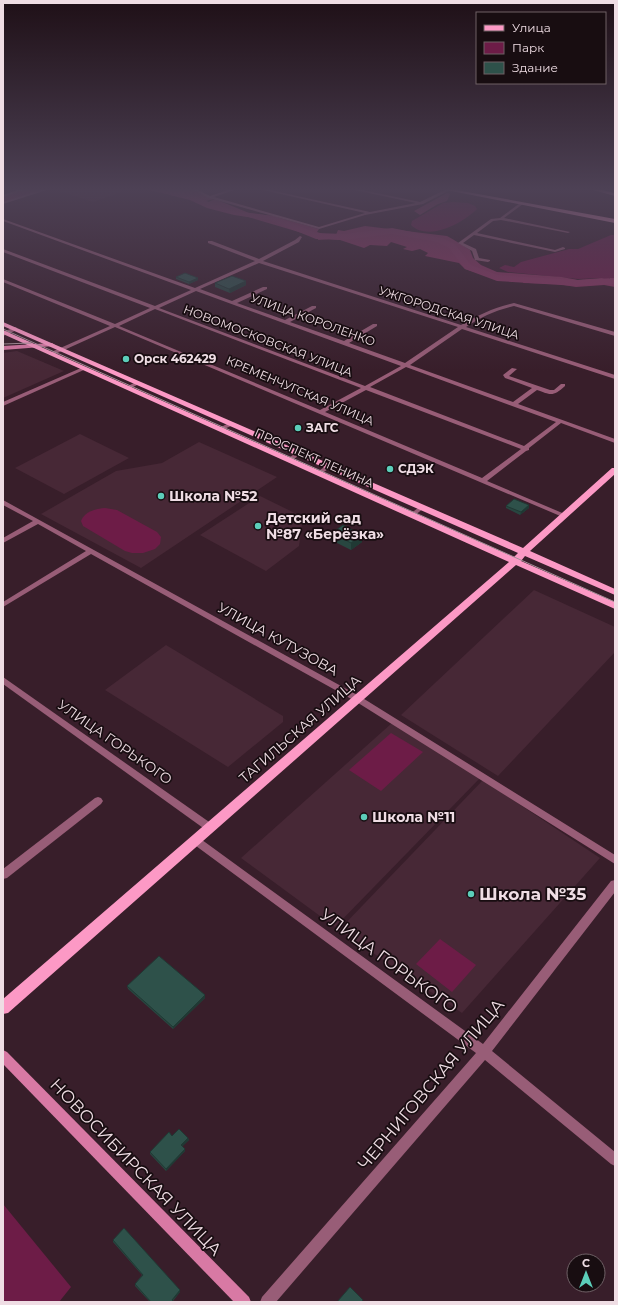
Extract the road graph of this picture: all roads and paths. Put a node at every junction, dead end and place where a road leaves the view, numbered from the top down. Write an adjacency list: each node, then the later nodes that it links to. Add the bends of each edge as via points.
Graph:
1 (83, 249): 12 (street, УЛИЦА КОРОЛЕНКО)
2 (228, 249): 8 (street, УЖГОРОДСКАЯ УЛИЦА)
3 (282, 249): 8 (street)
4 (472, 249): 9 (street, via 477,259)
5 (545, 249): 6 (street, via 555,251)
6 (561, 249)
7 (3, 250): 15 (street, НОВОМОСКОВСКАЯ УЛИЦА)
8 (259, 261): 12 (street); 20 (street, УЖГОРОДСКАЯ УЛИЦА)
9 (488, 262)
10 (3, 280): 19 (street, КРЕМЕНЧУГСКАЯ УЛИЦА)
11 (265, 288): 13 (street)
12 (195, 289): 13 (street, УЛИЦА КОРОЛЕНКО); 15 (street)
13 (234, 302): 16 (street, УЛИЦА КОРОЛЕНКО)
14 (314, 307): 16 (street)
15 (153, 308): 19 (street); 37 (street, НОВОМОСКОВСКАЯ УЛИЦА)
16 (286, 322): 24 (street, УЛИЦА КОРОЛЕНКО)
17 (3, 324): 21 (main road, ПРОСПЕКТ ЛЕНИНА)
18 (375, 325): 24 (street)
19 (114, 326): 28 (street); 41 (street, КРЕМЕНЧУГСКАЯ УЛИЦА, via 172,348)
20 (463, 328): 23 (street, via 484,314 514,304); 30 (street); 33 (street, УЖГОРОДСКАЯ УЛИЦА)
21 (16, 329): 22 (street); 25 (main road, ПРОСПЕКТ ЛЕНИНА)
22 (4, 333): 26 (main road, ПРОСПЕКТ ЛЕНИНА)
23 (615, 334)
24 (345, 342): 30 (street, УЛИЦА КОРОЛЕНКО)
25 (52, 345): 26 (main road); 28 (main road, ПРОСПЕКТ ЛЕНИНА)
26 (32, 346): 27 (main road); 29 (main road, ПРОСПЕКТ ЛЕНИНА)
27 (3, 348)
28 (61, 349): 29 (street); 34 (main road, ПРОСПЕКТ ЛЕНИНА)
29 (51, 354): 31 (main road, ПРОСПЕКТ ЛЕНИНА)
30 (405, 365): 37 (street); 40 (street, УЛИЦА КОРОЛЕНКО)
31 (83, 368): 36 (main road, ПРОСПЕКТ ЛЕНИНА); 39 (street)
32 (514, 368): 38 (street, via 506,375 507,377)
33 (615, 377)
34 (138, 383): 36 (street); 43 (main road, ПРОСПЕКТ ЛЕНИНА)
35 (563, 385): 38 (street, via 555,392)
36 (127, 388): 44 (main road, ПРОСПЕКТ ЛЕНИНА)
37 (363, 388): 41 (street); 46 (street, НОВОМОСКОВСКАЯ УЛИЦА)
38 (537, 388): 40 (street)
39 (3, 404)
40 (514, 404): 42 (street, УЛИЦА КОРОЛЕНКО)
41 (320, 412): 52 (street, КРЕМЕНЧУГСКАЯ УЛИЦА)
42 (560, 421): 45 (street, УЛИЦА КОРОЛЕНКО); 46 (street)
43 (231, 424): 44 (street); 47 (main road, ПРОСПЕКТ ЛЕНИНА)
44 (220, 429): 48 (main road, ПРОСПЕКТ ЛЕНИНА)
45 (615, 441)
46 (527, 449): 52 (street)
47 (300, 453): 48 (street); 49 (main road, ПРОСПЕКТ ЛЕНИНА)
48 (289, 460): 51 (main road, ПРОСПЕКТ ЛЕНИНА)
49 (329, 466): 51 (street); 54 (main road, ПРОСПЕКТ ЛЕНИНА)
50 (615, 470): 56 (main road, ТАГИЛЬСКАЯ УЛИЦА)
51 (319, 472): 55 (main road, ПРОСПЕКТ ЛЕНИНА)
52 (483, 481): 56 (street, КРЕМЕНЧУГСКАЯ УЛИЦА)
53 (3, 502): 57 (street, УЛИЦА КУТУЗОВА)
54 (422, 507): 55 (street); 60 (main road, ПРОСПЕКТ ЛЕНИНА)
55 (412, 515): 60 (main road, ПРОСПЕКТ ЛЕНИНА)
56 (565, 516): 60 (main road, ТАГИЛЬСКАЯ УЛИЦА)
57 (38, 521): 58 (street); 59 (street, УЛИЦА КУТУЗОВА)
58 (3, 541)
59 (91, 551): 62 (street); 65 (street, УЛИЦА КУТУЗОВА)
60 (520, 556): 61 (main road, ПРОСПЕКТ ЛЕНИНА); 63 (main road, ПРОСПЕКТ ЛЕНИНА); 65 (main road, ТАГИЛЬСКАЯ УЛИЦА)
61 (615, 592)
62 (3, 605)
63 (615, 606)
64 (3, 680): 67 (street, УЛИЦА ГОРЬКОГО)
65 (358, 699): 67 (main road, ТАГИЛЬСКАЯ УЛИЦА); 69 (street, УЛИЦА КУТУЗОВА)
66 (98, 801): 70 (street)
67 (209, 827): 68 (main road, ТАГИЛЬСКАЯ УЛИЦА)
68 (195, 840): 72 (main road, ТАГИЛЬСКАЯ УЛИЦА); 73 (street, УЛИЦА ГОРЬКОГО)
69 (615, 860)
70 (4, 871)
71 (615, 884): 73 (street, ЧЕРНИГОВСКАЯ УЛИЦА)
72 (3, 1008)
73 (484, 1052): 75 (street, УЛИЦА ГОРЬКОГО); 77 (street, ЧЕРНИГОВСКАЯ УЛИЦА)
74 (3, 1056): 76 (main road, НОВОСИБИРСКАЯ УЛИЦА)
75 (615, 1160)
76 (244, 1302)
77 (267, 1302)

